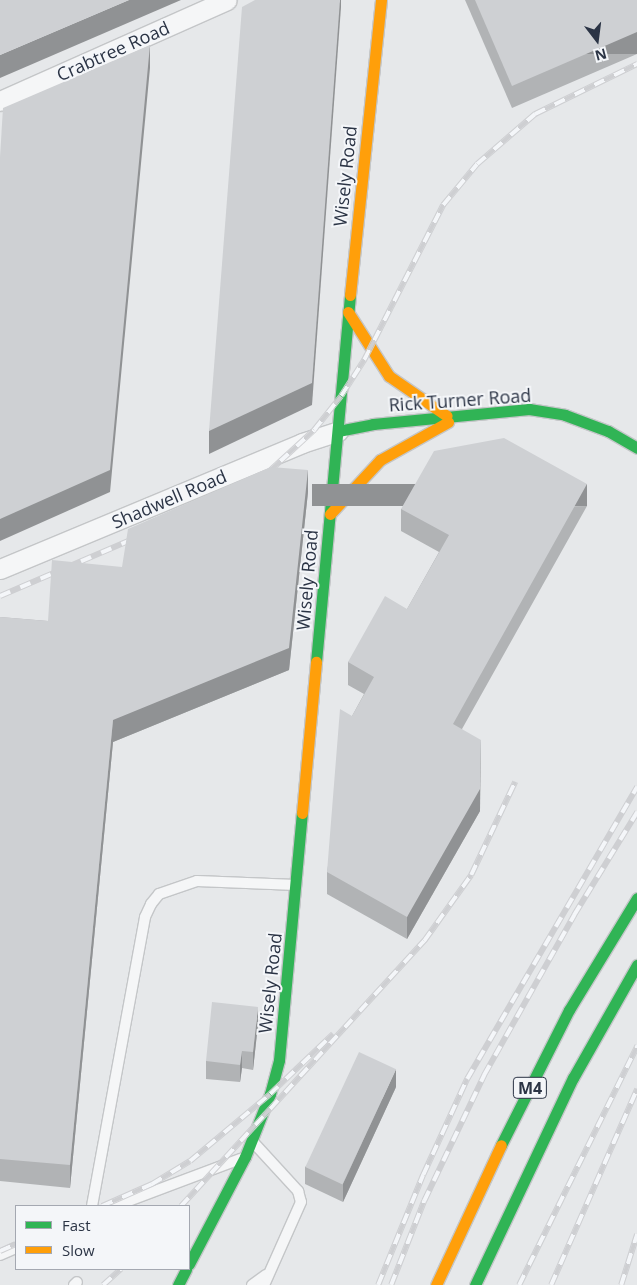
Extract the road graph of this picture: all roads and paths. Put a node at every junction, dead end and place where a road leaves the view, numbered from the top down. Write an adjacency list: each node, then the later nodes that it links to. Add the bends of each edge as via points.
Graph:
1 (227, 0): 3 (street, Crabtree Road)
2 (381, 0): 4 (main road, Wisely Road)
3 (0, 101)
4 (348, 312): 6 (main road, via 389,376); 7 (main road, Wisely Road)
5 (464, 414): 6 (main road, Rick Turner Road); 8 (main road, Rick Turner Road, via 529,409 565,415 608,431); 9 (main road, via 380,460)
6 (447, 416): 7 (main road, Rick Turner Road)
7 (338, 431): 9 (main road, Wisely Road); 10 (street, Shadwell Road)
8 (637, 448)
9 (330, 514): 11 (main road, Wisely Road)
10 (0, 569)
11 (297, 885): 14 (main road, Wisely Road, via 279,1060); 16 (lane, via 197,881 160,894 151,904 145,917)
12 (637, 898): 25 (main road, M4, via 570,1010 498,1151)
13 (637, 965): 26 (main road, M4, via 573,1078)
14 (252, 1141): 15 (main road, Wisely Road); 22 (lane, via 298,1191 301,1202)
15 (245, 1157): 17 (lane); 20 (main road, Wisely Road)
16 (92, 1205)
17 (118, 1205)
18 (15, 1248): 19 (lane)
19 (0, 1256)
20 (190, 1262)
21 (186, 1270): 23 (main road)
22 (265, 1280): 24 (lane)
23 (178, 1285)
24 (252, 1285)
25 (436, 1285)
26 (475, 1285)

